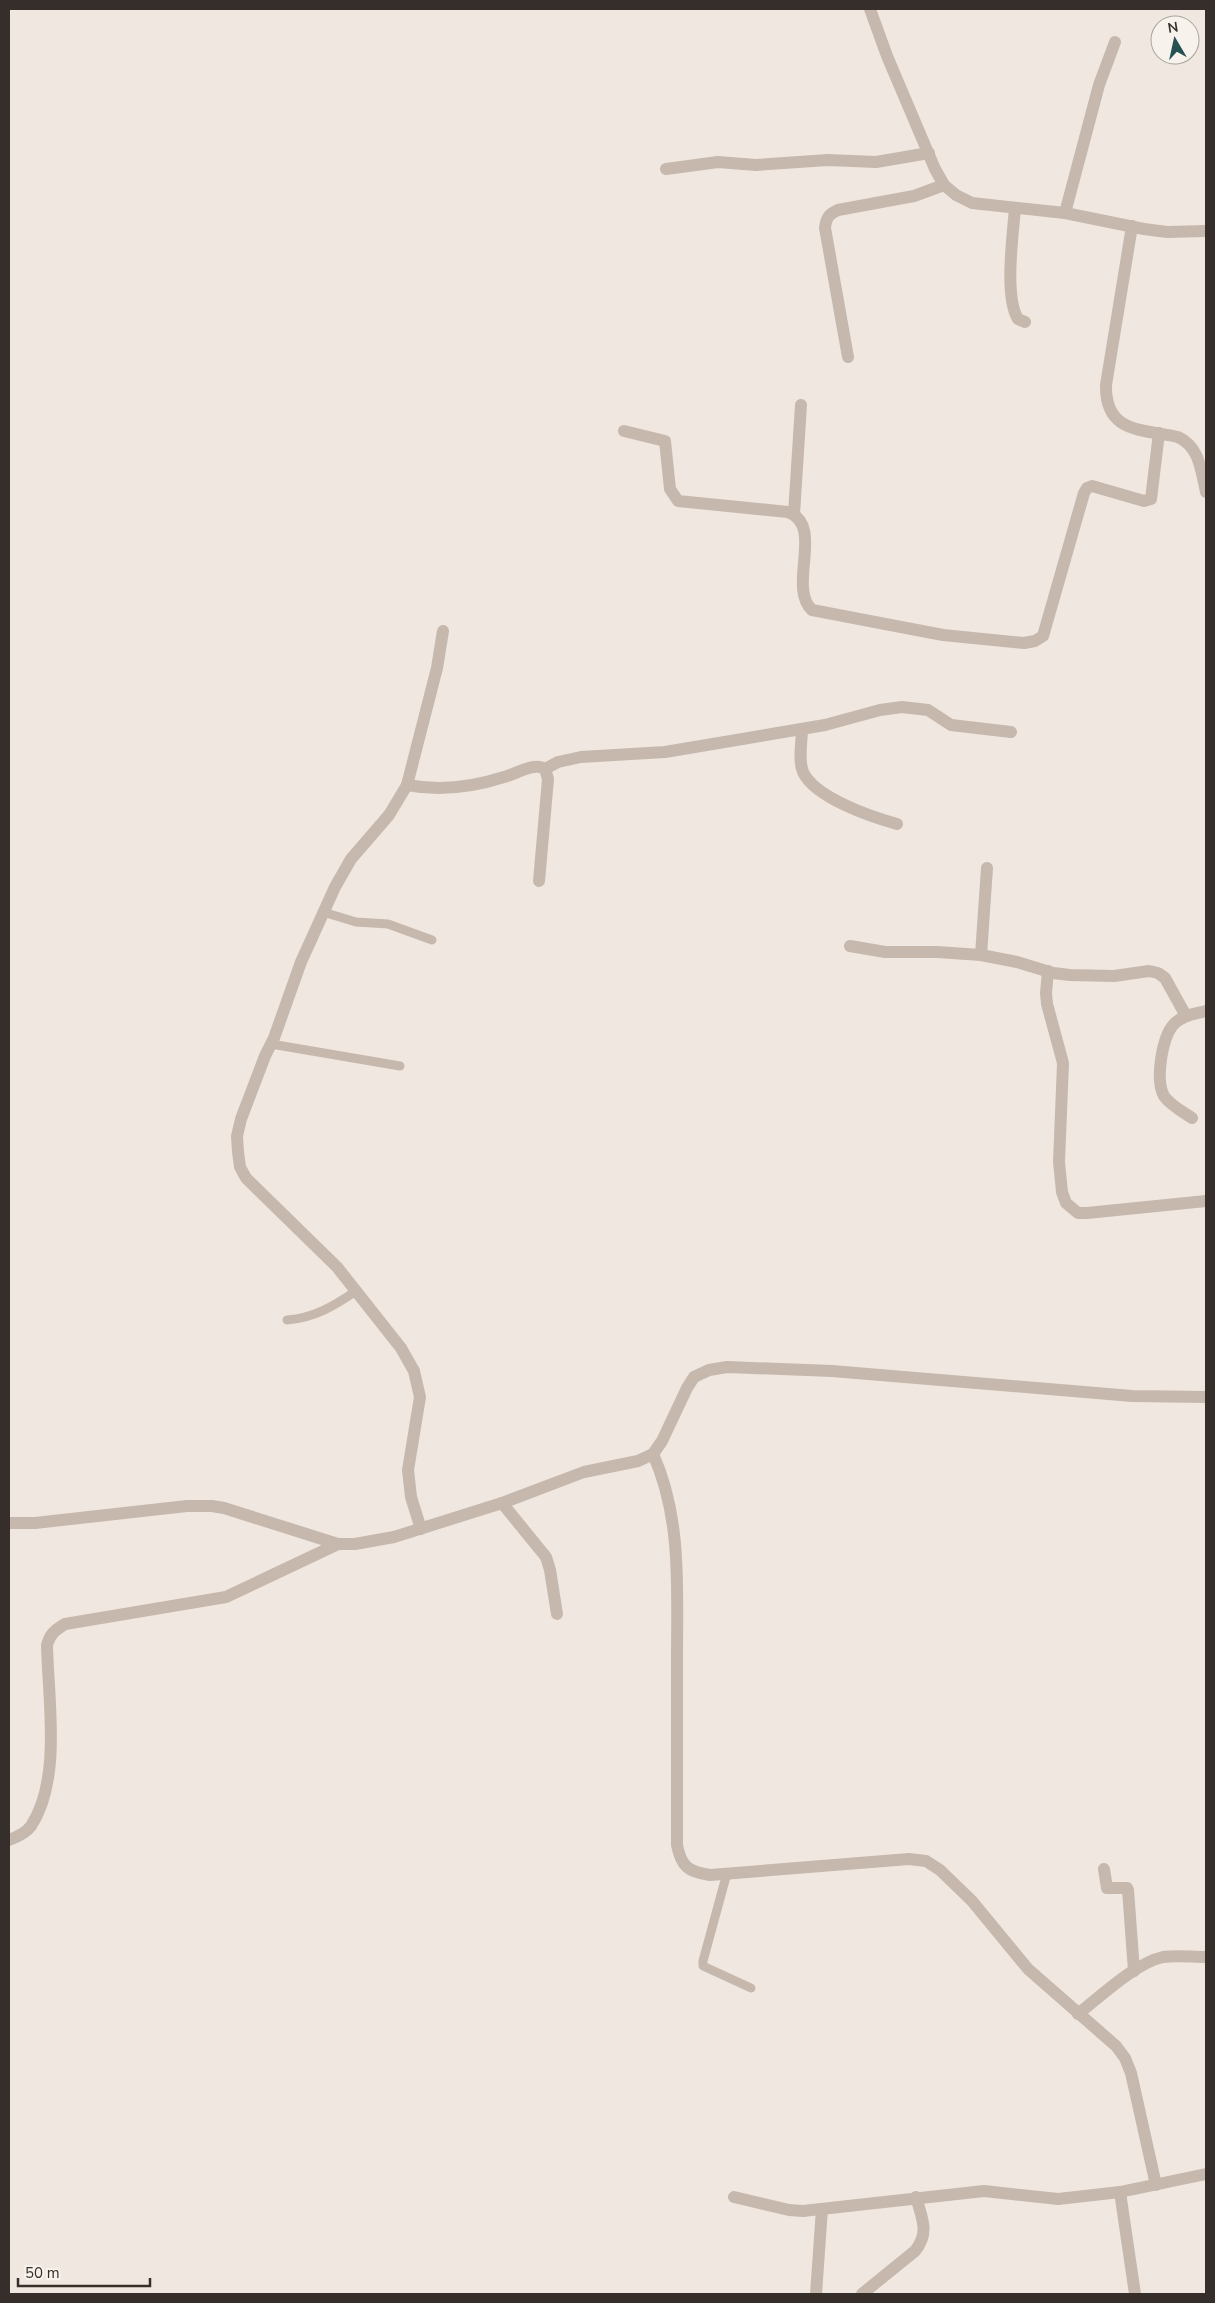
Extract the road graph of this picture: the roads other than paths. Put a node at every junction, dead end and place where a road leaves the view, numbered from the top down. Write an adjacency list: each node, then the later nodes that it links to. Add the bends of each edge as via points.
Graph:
1 (870, 9): 3 (street)
2 (1114, 42): 7 (street, via 1099,85)
3 (929, 153): 4 (street, via 876,162 828,160 756,165 718,162); 5 (street)
4 (666, 168)
5 (944, 185): 6 (street, via 972,203); 11 (street, via 914,196 838,210 826,220)
6 (1015, 208): 7 (street); 10 (street, via 1012,303 1018,319)
7 (1065, 214): 8 (street)
8 (1132, 226): 9 (street, via 1167,232); 14 (street, via 1105,400 1117,420)
9 (1206, 231)
10 (1025, 322)
11 (848, 357)
12 (801, 405): 16 (street)
13 (624, 431): 16 (street, via 665,441 670,489 678,502)
14 (1159, 433): 15 (street, via 1186,440 1195,450); 16 (street, via 1151,499 1144,501 1092,486 1084,493 1043,636 1035,641 1024,643 943,635 812,610 806,605 804,594 804,531 800,519)
15 (1206, 492)
16 (794, 514)
17 (442, 631): 21 (street, via 437,668)
18 (802, 729): 19 (street, via 902,707 928,710 951,725); 20 (street, via 665,752 581,757 558,762); 22 (street, via 802,767 808,779 836,801)
19 (1011, 732)
20 (545, 769): 21 (street, via 540,766 460,787); 24 (street, via 548,779)
21 (407, 785): 25 (street, via 389,815 352,859)
22 (897, 824)
23 (986, 868): 28 (street)
24 (539, 881)
25 (323, 912): 26 (lane, via 356,922 388,924); 32 (street)
26 (432, 940)
27 (850, 946): 28 (street, via 884,952)
28 (981, 956): 29 (street)
29 (1048, 971): 31 (street, via 1092,976 1158,973 1165,978); 35 (street, via 1046,993 1063,1064 1059,1162 1066,1203 1078,1213 1087,1213)
30 (1206, 1011): 31 (street)
31 (1186, 1016): 34 (street, via 1174,1024 1166,1037 1160,1082 1164,1095)
32 (271, 1044): 33 (lane); 36 (street, via 241,1120 237,1136 240,1167 246,1178 337,1267)
33 (400, 1066)
34 (1192, 1118)
35 (1206, 1201)
36 (356, 1291): 37 (lane, via 316,1315); 42 (street, via 401,1348 414,1371 420,1397 408,1470 411,1497)
37 (287, 1320)
38 (1206, 1397): 39 (street, via 1132,1396 832,1371 727,1367 708,1370 694,1377)
39 (653, 1454): 40 (street, via 638,1461 584,1472); 47 (street, via 663,1476 674,1525 677,1576 677,1845 680,1859 691,1870 710,1875)
40 (502, 1503): 42 (street); 44 (street, via 546,1557)
41 (9, 1523): 43 (street, via 212,1506)
42 (421, 1528): 43 (street, via 394,1537)
43 (338, 1544): 45 (street, via 226,1597 66,1624 56,1629 49,1636 47,1645 50,1739 46,1788 31,1827)
44 (557, 1614)
45 (9, 1840)
46 (1104, 1869): 49 (street, via 1107,1888 1128,1890)
47 (727, 1873): 50 (lane, via 703,1962 704,1966); 51 (street, via 909,1859 926,1862 940,1870 972,1901 1028,1969)
48 (1206, 1957): 49 (street, via 1162,1958)
49 (1134, 1971): 51 (street)
50 (751, 1988)
51 (1078, 2014): 53 (street, via 1116,2046 1125,2058)
52 (1206, 2174): 53 (street)
53 (1156, 2186): 56 (street)
54 (734, 2197): 57 (street, via 789,2210)
55 (916, 2197): 56 (street, via 984,2191 1058,2199); 57 (street); 59 (street, via 925,2232 922,2242)
56 (1121, 2197): 60 (street)
57 (822, 2209): 58 (street)
58 (816, 2294)
59 (862, 2294)
60 (1135, 2294)

